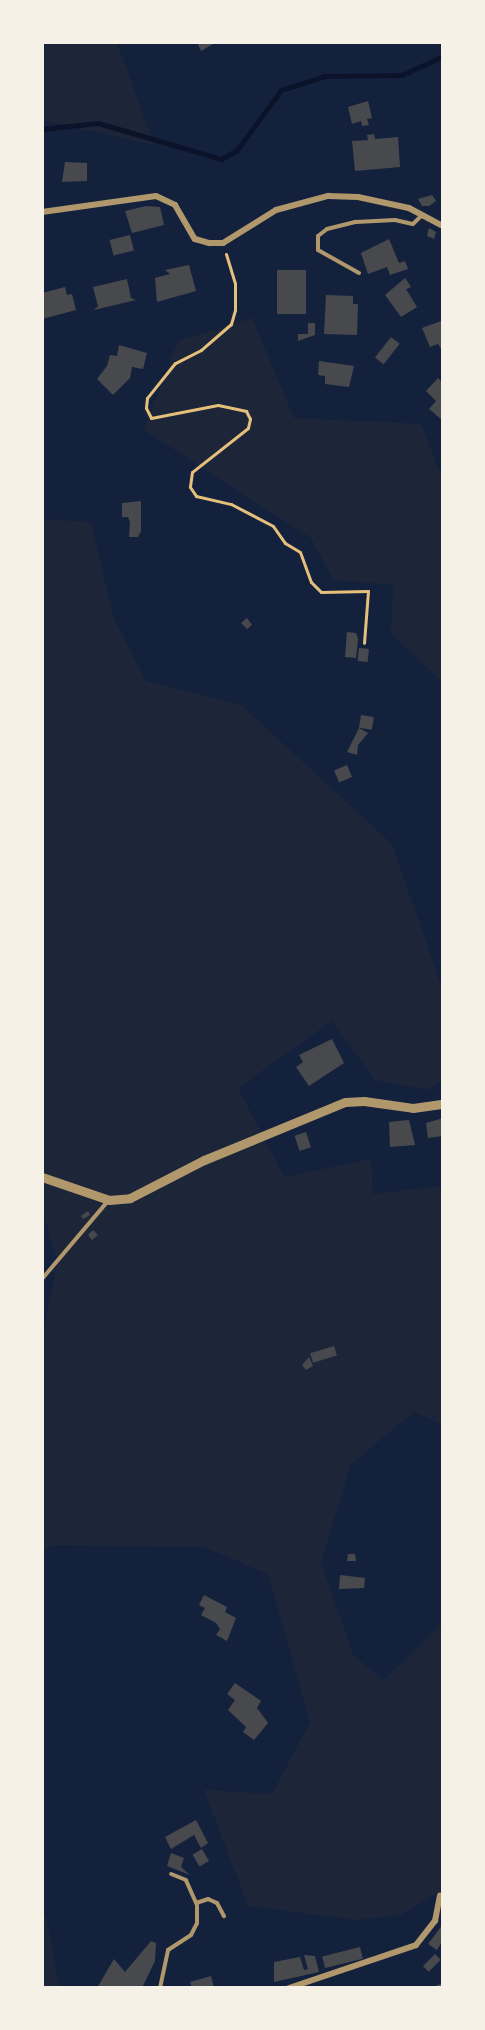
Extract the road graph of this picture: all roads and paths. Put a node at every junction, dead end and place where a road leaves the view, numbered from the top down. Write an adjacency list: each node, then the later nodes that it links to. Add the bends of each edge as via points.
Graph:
1 (42, 212): 4 (street, via 156,196 175,205 195,238)
2 (422, 215): 3 (street); 4 (street, via 358,198 328,196 276,210); 5 (lane, via 413,224 395,220 356,222 327,229 318,236 318,250)
3 (443, 226)
4 (223, 243): 6 (path, via 235,283 231,324 201,350 175,363 147,398 146,408 151,418 218,405 246,411 250,419 248,428 192,472 190,486 196,496 231,504 273,526 285,543 300,552 310,582 321,592 368,591)
5 (358, 273)
6 (364, 643)
7 (443, 1104): 9 (street, via 413,1108 345,1102 204,1160 130,1198)
8 (42, 1177): 9 (street)
9 (109, 1200): 10 (lane)
10 (42, 1279)
11 (171, 1874): 13 (lane, via 186,1880)
12 (440, 1895): 16 (street, via 435,1921 416,1945 389,1958)
13 (196, 1903): 14 (lane, via 208,1899 217,1903); 15 (lane, via 196,1923 191,1935 168,1950 164,1958)
14 (224, 1916)
15 (160, 1988)
16 (289, 1988)

